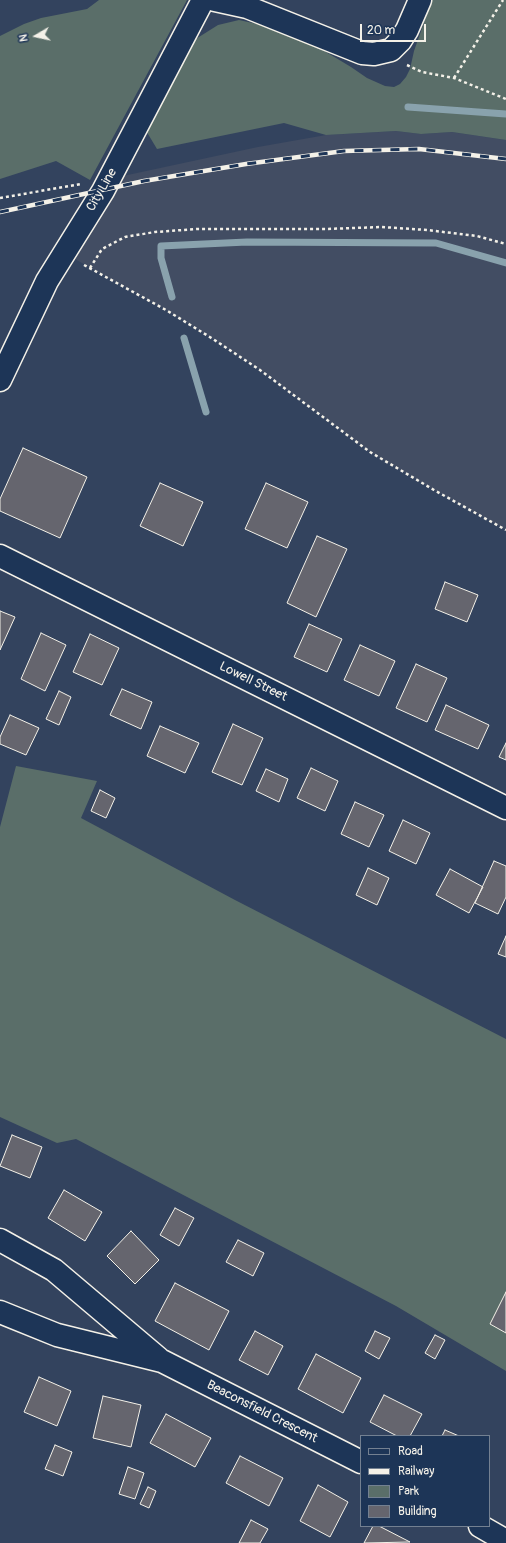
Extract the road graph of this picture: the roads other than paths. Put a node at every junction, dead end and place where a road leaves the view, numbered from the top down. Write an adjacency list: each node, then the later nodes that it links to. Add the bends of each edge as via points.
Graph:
1 (203, 0): 4 (street, City Line, via 109,179 47,281)
2 (215, 0): 3 (street, via 247,7 362,53 374,54 391,50 400,41)
3 (420, 0)
4 (0, 380)
5 (0, 556): 6 (street, Lowell Street)
6 (506, 808)
7 (0, 1240): 9 (street, Beaconsfield Crescent, via 54,1270)
8 (0, 1312): 9 (street, Beaconsfield Crescent, via 57,1335)
9 (162, 1361): 10 (street, Beaconsfield Crescent)
10 (360, 1461)
11 (482, 1527): 12 (street)
12 (506, 1541)

